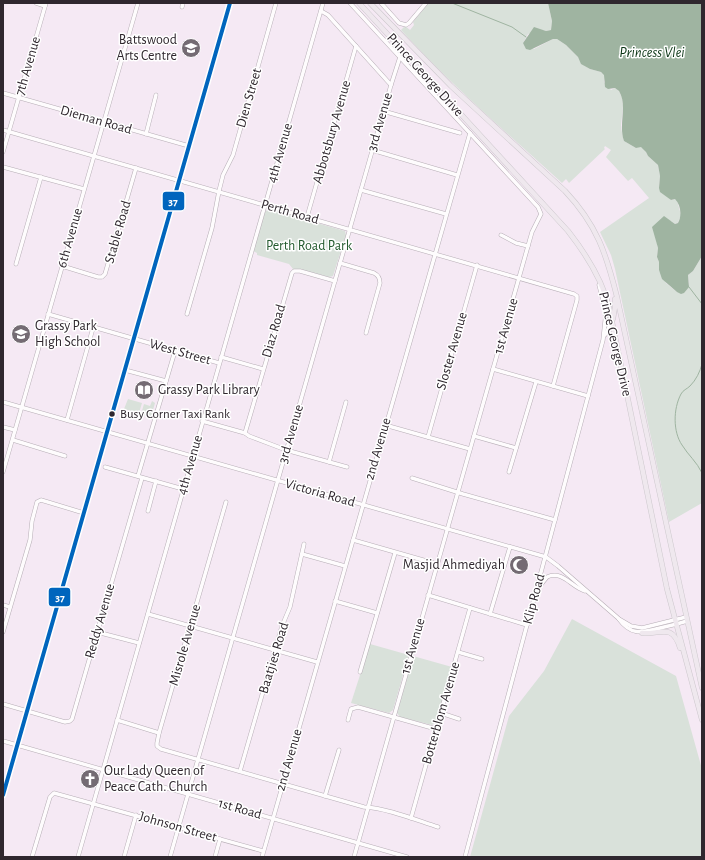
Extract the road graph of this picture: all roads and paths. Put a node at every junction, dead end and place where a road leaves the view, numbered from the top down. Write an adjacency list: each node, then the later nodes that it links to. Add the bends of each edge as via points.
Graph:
1 (36, 3): 11 (street)
2 (138, 3): 20 (street, 6th Avenue)
3 (230, 3): 26 (main road)
4 (276, 3): 37 (street, Dien Street, via 233,156)
5 (323, 3): 12 (street, 4th Avenue)
6 (350, 3): 14 (street)
7 (359, 3): 50 (main road, Prince George Drive, via 568,231 586,255)
8 (372, 3): 52 (main road, Prince George Drive, via 442,78 576,202 600,241)
9 (381, 3): 10 (street, via 399,23 406,25)
10 (426, 3)
11 (46, 4): 18 (street, 7th Avenue)
12 (321, 11): 13 (street, via 328,15); 38 (street, 4th Avenue)
13 (356, 46): 15 (street); 40 (street, Abbotsbury Avenue)
14 (400, 57): 15 (street, 3rd Avenue); 24 (street)
15 (391, 84): 19 (street, 3rd Avenue)
16 (3, 93): 18 (street, Dieman Road)
17 (156, 95): 25 (street)
18 (19, 98): 20 (street, Dieman Road); 22 (street, 7th Avenue)
19 (383, 111): 23 (street); 27 (street, 3rd Avenue)
20 (103, 122): 25 (street, Dieman Road); 29 (street, 6th Avenue)
21 (3, 130): 22 (street, Perth Road)
22 (9, 131): 28 (street, 7th Avenue); 29 (street, Perth Road)
23 (460, 133)
24 (470, 133): 32 (street, 2nd Avenue); 43 (street, 1st Avenue, via 539,209 541,214)
25 (146, 134): 26 (street, Dieman Road)
26 (188, 146): 34 (main road)
27 (372, 150): 32 (street); 36 (street, 3rd Avenue)
28 (3, 152)
29 (94, 156): 31 (street, Perth Road); 35 (street, 6th Avenue)
30 (3, 167): 33 (street)
31 (136, 168): 34 (street, Perth Road); 48 (street, Stable Road, via 105,274 98,277)
32 (457, 175): 39 (street, 2nd Avenue)
33 (41, 177): 35 (street); 46 (street)
34 (180, 180): 37 (street, Perth Road); 58 (main road)
35 (84, 190): 48 (street, 6th Avenue)
36 (361, 190): 39 (street); 41 (street, 3rd Avenue)
37 (218, 192): 38 (street, Perth Road); 54 (street, Dien Street, via 212,228)
38 (265, 205): 40 (street, Perth Road); 61 (street, 4th Avenue)
39 (446, 214): 44 (street, 2nd Avenue)
40 (307, 217): 41 (street, Perth Road)
41 (350, 229): 44 (street, Perth Road); 45 (street, 3rd Avenue)
42 (501, 235): 43 (street)
43 (528, 246): 49 (street, 1st Avenue)
44 (434, 253): 47 (street, Perth Road); 75 (street, 2nd Avenue)
45 (340, 263): 51 (street, 3rd Avenue); 57 (street, via 374,273 379,277 380,283)
46 (16, 264)
47 (477, 265): 49 (street, Perth Road); 80 (street, Sloster Avenue)
48 (62, 266): 53 (street, 6th Avenue)
49 (519, 278): 64 (street, 1st Avenue); 68 (street, Perth Road, via 577,296)
50 (598, 278): 55 (main road, Prince George Drive, via 607,297); 59 (street, Klip Road, via 606,312)
51 (335, 281): 63 (street, Diaz Road, via 300,271 292,273); 86 (street, 3rd Avenue)
52 (614, 284): 55 (main road, via 616,307); 125 (main road, Prince George Drive)
53 (48, 314): 56 (street, West Street); 72 (street, 6th Avenue)
54 (187, 314)
55 (612, 320): 59 (street, Klip Road); 126 (main road, Prince George Drive)
56 (93, 328): 58 (street, West Street); 73 (street)
57 (366, 333)
58 (133, 339): 60 (street, West Street); 65 (main road)
59 (603, 340): 69 (street, Klip Road)
60 (174, 351): 62 (street, West Street); 66 (street, Reddy Avenue)
61 (221, 357): 62 (street, 4th Avenue); 63 (street)
62 (219, 363): 74 (street, 4th Avenue)
63 (263, 369): 79 (street, Diaz Road)
64 (493, 369): 67 (street); 81 (street, 1st Avenue)
65 (125, 370): 66 (street); 78 (main road)
66 (166, 381): 83 (street, Reddy Avenue)
67 (536, 382): 68 (street); 84 (street)
68 (552, 386): 69 (street)
69 (588, 396): 104 (street, Klip Road)
70 (3, 402): 72 (street, Victoria Road)
71 (346, 402): 89 (street)
72 (21, 407): 73 (street, Victoria Road); 77 (street, 6th Avenue)
73 (67, 420): 78 (street, Victoria Road)
74 (202, 421): 79 (street); 88 (street, 4th Avenue)
75 (385, 425): 80 (street); 101 (street, 2nd Avenue)
76 (3, 427): 77 (street)
77 (15, 430): 82 (street, 6th Avenue)
78 (107, 432): 83 (street, Victoria Road); 103 (main road)
79 (245, 433): 86 (street)
80 (428, 436): 85 (street)
81 (474, 436): 84 (street); 85 (street, 1st Avenue)
82 (13, 440): 87 (street); 92 (street, 6th Avenue)
83 (147, 443): 88 (street, Victoria Road); 94 (street, Reddy Avenue)
84 (516, 448): 93 (street)
85 (470, 449): 99 (street, 1st Avenue)
86 (286, 450): 89 (street); 96 (street, 3rd Avenue)
87 (65, 456)
88 (192, 456): 96 (street, Victoria Road); 98 (street, 4th Avenue)
89 (329, 462): 91 (street)
90 (105, 467): 94 (street)
91 (347, 467)
92 (3, 472)
93 (509, 472)
94 (140, 477): 97 (street); 130 (street, Reddy Avenue)
95 (412, 478): 99 (street)
96 (278, 480): 101 (street, Victoria Road); 132 (street, 3rd Avenue)
97 (156, 482): 98 (street); 102 (street)
98 (183, 489): 122 (street, 4th Avenue)
99 (458, 492): 104 (street); 105 (street, 1st Avenue)
100 (226, 502): 128 (street, Misrole Avenue)
101 (362, 505): 105 (street, Victoria Road); 106 (street, 2nd Avenue)
102 (148, 511)
103 (84, 513): 119 (street, via 39,501 36,504 30,540); 142 (main road)
104 (555, 520): 111 (street, Klip Road)
105 (447, 529): 108 (street, Victoria Road); 112 (street, 1st Avenue)
106 (353, 540): 109 (street); 113 (street, 2nd Avenue)
107 (304, 544): 110 (street, Baatjies Road)
108 (510, 547): 111 (street, Victoria Road); 123 (street)
109 (395, 553): 112 (street); 121 (street)
110 (302, 554): 113 (street); 134 (street, Baatjies Road, via 290,607)
111 (546, 557): 114 (street, Klip Road); 115 (street, Victoria Road)
112 (437, 564): 116 (street, 1st Avenue)
113 (345, 566): 117 (street, 2nd Avenue)
114 (536, 591): 115 (street, via 545,578 555,575); 127 (street, Klip Road)
115 (587, 591): 124 (street, Victoria Road)
116 (428, 595): 120 (street); 144 (street, 1st Avenue)
117 (335, 601): 121 (street); 138 (street, 2nd Avenue)
118 (3, 605): 119 (street)
119 (10, 607): 129 (street)
120 (470, 608): 123 (street); 135 (street, Botterblom Avenue)
121 (377, 613): 139 (street)
122 (148, 614): 128 (street); 133 (street, 4th Avenue)
123 (490, 614): 127 (street)
124 (618, 618): 126 (street, Victoria Road, via 642,628); 131 (street, Victoria Road, via 627,628)
125 (686, 619): 126 (street, Victoria Road); 140 (main road, Prince George Drive)
126 (676, 622): 131 (street, Victoria Road); 137 (main road, Prince George Drive)
127 (527, 625): 179 (street, Klip Road)
128 (190, 626): 132 (street); 150 (street, Misrole Avenue)
129 (3, 632)
130 (97, 632): 133 (street); 142 (street, Reddy Avenue, via 70,721 65,722)
131 (642, 633): 137 (main road, via 669,633 676,640)
132 (233, 638): 134 (street); 154 (street, 3rd Avenue)
133 (139, 643): 146 (street, 4th Avenue)
134 (275, 650): 138 (street); 156 (street, Baatjies Road)
135 (458, 652): 136 (street); 143 (street, Botterblom Avenue)
136 (482, 658)
137 (685, 658): 148 (main road, Prince George Drive)
138 (318, 662): 157 (street, 2nd Avenue)
139 (360, 672)
140 (702, 688)
141 (3, 704): 142 (street)
142 (27, 711): 152 (main road)
143 (441, 713): 145 (street); 149 (street, Botterblom Avenue)
144 (393, 717): 147 (street, via 358,707 351,709); 149 (street); 162 (street, 1st Avenue)
145 (459, 719)
146 (117, 720): 150 (street); 155 (street, 4th Avenue)
147 (348, 720)
148 (702, 720)
149 (436, 729): 164 (street, Botterblom Avenue)
150 (159, 733): 154 (street, via 159,748)
151 (3, 741): 152 (street, 1st Road)
152 (17, 746): 155 (street, 1st Road); 159 (main road)
153 (339, 750): 160 (street)
154 (197, 760): 156 (street); 158 (street, 3rd Avenue)
155 (103, 770): 158 (street, 1st Road); 161 (street, 4th Avenue)
156 (240, 771): 157 (street)
157 (282, 784): 160 (street); 165 (street, 2nd Avenue)
158 (188, 794): 165 (street, 1st Road); 166 (street, 3rd Avenue)
159 (3, 795)
160 (325, 796): 162 (street)
161 (93, 803): 163 (street, Johnson Street); 171 (street, Johnson Street, via 52,794); 172 (street, 4th Avenue)
162 (368, 807): 164 (street); 169 (street, 1st Avenue)
163 (136, 815): 166 (street, Johnson Street); 173 (street)
164 (411, 818): 167 (street)
165 (273, 819): 169 (street, 1st Road); 170 (street, 2nd Avenue)
166 (178, 827): 168 (street, Johnson Street); 174 (street, 3rd Avenue)
167 (438, 827)
168 (220, 839): 170 (street, Johnson Street); 175 (street)
169 (358, 843): 177 (street, 1st Avenue); 178 (street, 1st Road)
170 (263, 851): 176 (street, 2nd Avenue)
171 (32, 857)
172 (78, 857)
173 (124, 857)
174 (170, 857)
175 (215, 857)
176 (262, 857)
177 (354, 857)
178 (407, 857)
179 (465, 857)

